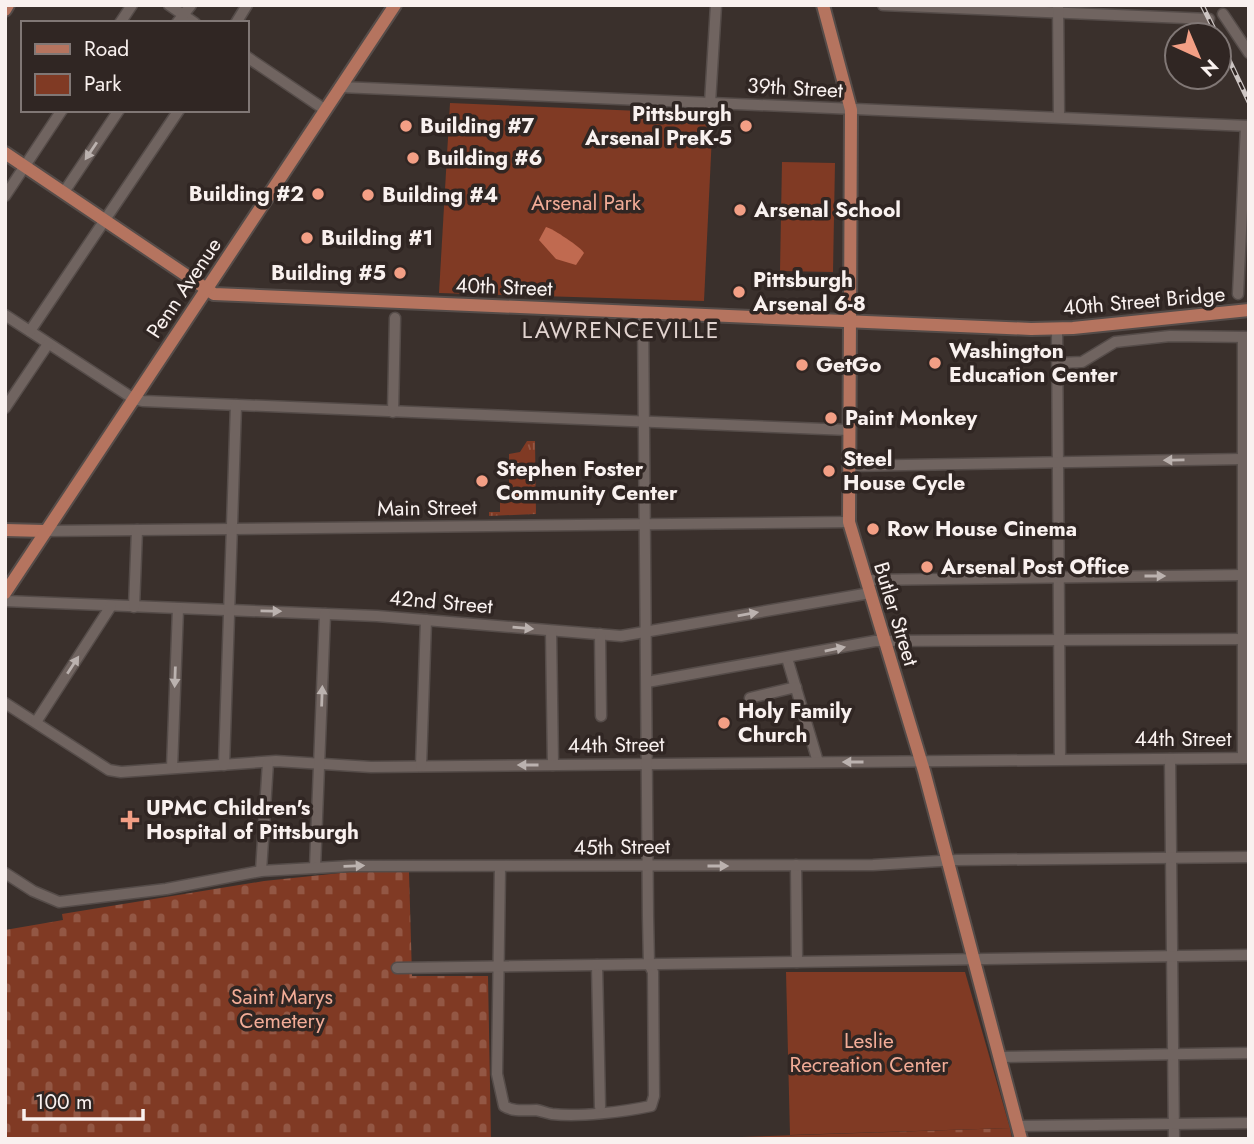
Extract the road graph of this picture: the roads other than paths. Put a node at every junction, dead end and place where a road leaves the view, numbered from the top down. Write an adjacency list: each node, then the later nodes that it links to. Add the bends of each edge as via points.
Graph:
1 (132, 5): 14 (street)
2 (169, 5): 12 (street)
3 (191, 5): 12 (street)
4 (247, 5): 15 (street)
5 (395, 5): 18 (main road, Penn Avenue)
6 (716, 5): 19 (street)
7 (822, 5): 21 (main road, Butler Street)
8 (883, 5): 9 (street)
9 (927, 6): 10 (street)
10 (1058, 9): 13 (street); 25 (street)
11 (1223, 15): 16 (street)
12 (180, 19)
13 (1209, 19)
14 (121, 21)
15 (237, 21)
16 (1249, 53)
17 (248, 58): 20 (street)
18 (340, 87): 19 (street, 39th Street); 20 (main road, Penn Avenue)
19 (710, 103): 21 (street, 39th Street)
20 (324, 109): 32 (main road, Penn Avenue)
21 (851, 110): 25 (street, 39th Street); 38 (main road, Butler Street)
22 (61, 112): 28 (street)
23 (117, 112): 29 (street, one-way to 29)
24 (178, 112): 31 (street)
25 (1059, 117): 26 (street, 39th Street)
26 (1247, 126): 33 (street)
27 (5, 153): 28 (main road, 40th Street)
28 (25, 166): 29 (main road, 40th Street); 30 (street)
29 (64, 192): 31 (main road, 40th Street)
30 (5, 196)
31 (105, 220): 32 (main road, 40th Street); 40 (street)
32 (206, 289): 35 (main road, 40th Street, via 214,294 247,296); 44 (main road, Penn Avenue)
33 (1237, 294)
34 (1249, 310): 39 (main road, 40th Street Bridge)
35 (643, 312): 38 (main road, 40th Street); 48 (street)
36 (5, 316): 40 (street)
37 (396, 318): 47 (street)
38 (851, 321): 39 (main road, 40th Street); 49 (main road, Butler Street)
39 (1050, 329): 43 (street)
40 (30, 331): 42 (street)
41 (1246, 337): 43 (street, via 1115,342 1082,362); 50 (street)
42 (48, 344): 44 (street); 46 (street)
43 (1059, 363): 51 (street)
44 (134, 399): 45 (street); 58 (main road, Penn Avenue)
45 (236, 405): 47 (street); 55 (street)
46 (5, 408)
47 (393, 412): 48 (street)
48 (644, 422): 49 (street); 54 (street)
49 (849, 430): 52 (main road, Butler Street)
50 (1242, 458): 51 (street, one-way to 51); 59 (street)
51 (1057, 462): 52 (street); 60 (street)
52 (849, 466): 53 (main road, Butler Street)
53 (849, 523): 54 (street, Main Street); 61 (main road, Butler Street)
54 (645, 525): 55 (street, Main Street); 71 (street)
55 (232, 529): 57 (street, Main Street); 67 (street)
56 (5, 530): 58 (main road, Main Street)
57 (137, 530): 58 (street, Main Street); 65 (street)
58 (45, 531): 62 (main road, Penn Avenue)
59 (1242, 575): 60 (street, 42nd Street, one-way to 59); 73 (street)
60 (1058, 576): 61 (street, 42nd Street); 74 (street)
61 (868, 587): 71 (street, 42nd Street, one-way to 61); 75 (main road, Butler Street)
62 (5, 593)
63 (5, 601): 64 (street, 42nd Street)
64 (111, 606): 65 (street, 42nd Street); 82 (street, one-way to 64)
65 (134, 607): 66 (street, 42nd Street)
66 (178, 609): 67 (street, 42nd Street); 94 (street, one-way to 94)
67 (229, 611): 68 (street, 42nd Street, one-way to 68); 91 (street)
68 (325, 614): 69 (street, 42nd Street); 89 (street, one-way to 68)
69 (426, 620): 70 (street, 42nd Street, one-way to 70); 93 (street)
70 (551, 631): 72 (street, 42nd Street); 92 (street)
71 (646, 632): 72 (street, 42nd Street); 77 (street)
72 (600, 634): 81 (street)
73 (1245, 639): 74 (street); 83 (street)
74 (1059, 640): 75 (street); 85 (street)
75 (884, 641): 76 (street, one-way to 75); 88 (main road, Butler Street)
76 (787, 658): 77 (street); 78 (street)
77 (647, 682): 90 (street)
78 (796, 687): 79 (street); 87 (street)
79 (750, 698)
80 (5, 703): 82 (street, 44th Street)
81 (601, 716)
82 (36, 722): 94 (street, 44th Street, via 109,770)
83 (1246, 758): 84 (street, 44th Street)
84 (1170, 759): 85 (street, 44th Street); 96 (street)
85 (1060, 760): 88 (street, 44th Street)
86 (268, 762): 89 (street, 44th Street); 91 (street, 44th Street); 102 (street)
87 (818, 762): 88 (street, 44th Street, one-way to 87); 90 (street, 44th Street)
88 (921, 762): 97 (main road, Butler Street)
89 (320, 764): 93 (street, 44th Street); 100 (street)
90 (648, 764): 92 (street, 44th Street); 99 (street)
91 (224, 765): 94 (street, 44th Street)
92 (553, 765): 93 (street, 44th Street, one-way to 93)
93 (421, 766)
94 (172, 768)
95 (1249, 857): 96 (street, 45th Street)
96 (1171, 858): 97 (street, 45th Street); 104 (street)
97 (947, 862): 98 (street, 45th Street); 106 (main road, Butler Street)
98 (796, 865): 99 (street, 45th Street, one-way to 98); 107 (street)
99 (649, 866): 101 (street, 45th Street); 108 (street)
100 (315, 868): 101 (street, 45th Street, one-way to 101, via 422,864); 102 (street, 45th Street)
101 (500, 868): 110 (street)
102 (261, 871): 103 (street, 45th Street, via 59,902)
103 (5, 873)
104 (1172, 956): 105 (street); 106 (street); 113 (street)
105 (1249, 956)
106 (974, 960): 107 (street); 114 (main road, Butler Street)
107 (797, 962): 108 (street)
108 (649, 964): 109 (street); 110 (street, via 653,972 654,1096 649,1107 619,1108 605,1114 509,1110 501,1102)
109 (597, 965): 110 (street); 115 (street)
110 (498, 966): 111 (street)
111 (397, 968)
112 (1249, 1054): 113 (street)
113 (1173, 1055): 114 (street); 117 (street)
114 (999, 1057): 118 (main road, Butler Street)
115 (600, 1107)
116 (1249, 1123): 117 (street)
117 (1174, 1124): 118 (street); 119 (street)
118 (1020, 1132)
119 (1174, 1139)

